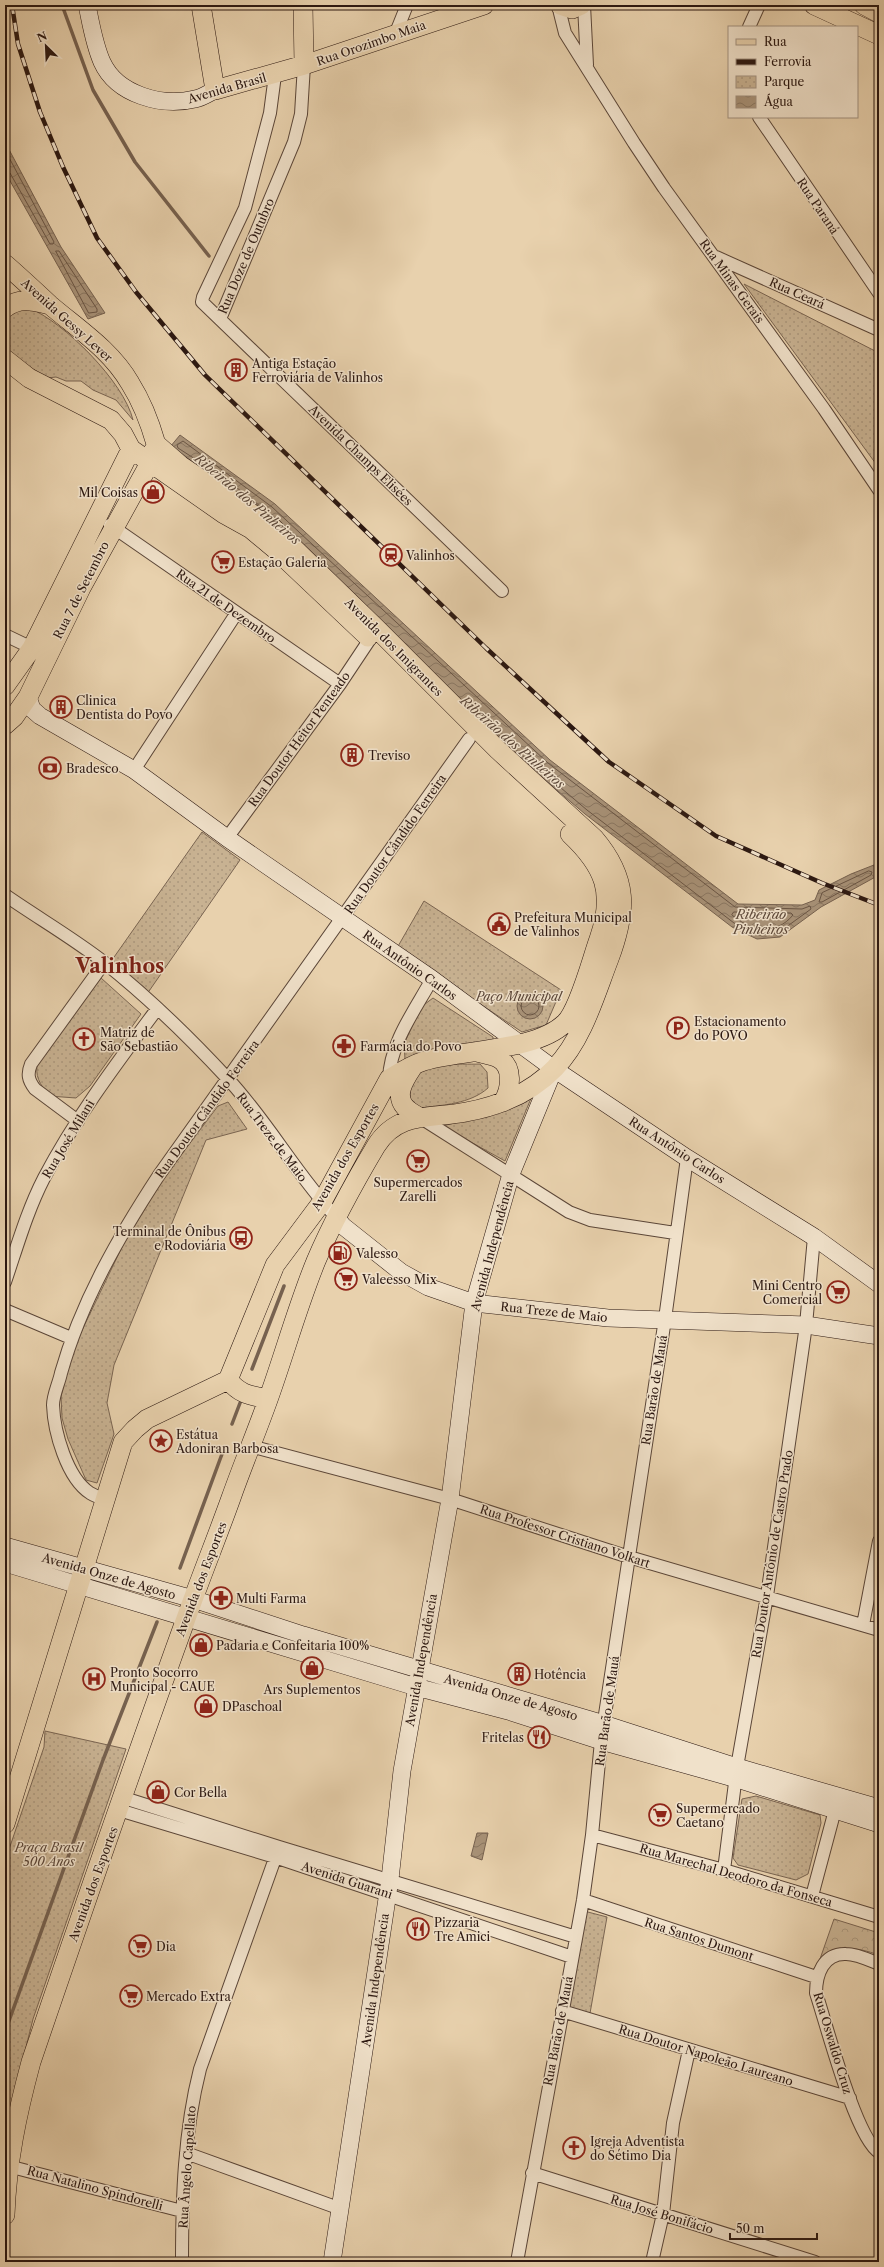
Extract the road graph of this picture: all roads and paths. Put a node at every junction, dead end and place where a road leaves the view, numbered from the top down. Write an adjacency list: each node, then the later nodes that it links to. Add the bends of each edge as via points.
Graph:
1 (87, 5): 18 (main road, Avenida Brasil, via 102,63 119,84 158,101 196,99)
2 (201, 5): 18 (main road)
3 (302, 5): 15 (main road, Rua Doze de Outubro)
4 (407, 5): 13 (street)
5 (484, 5): 13 (main road, Rua Orozimbo Maia)
6 (559, 5): 7 (main road, via 572,9); 16 (street, Rua Minas Gerais, via 565,33)
7 (583, 5): 16 (street)
8 (759, 5): 12 (street)
9 (814, 5): 14 (main road)
10 (864, 5): 11 (main road)
11 (879, 13)
12 (749, 26)
13 (395, 35): 15 (main road, Rua Orozimbo Maia)
14 (879, 35)
15 (304, 66): 17 (main road, Avenida Brasil); 25 (street, Rua Doze de Outubro, via 301,114 294,142)
16 (587, 69): 20 (street, Rua Minas Gerais, via 664,188)
17 (275, 75): 18 (main road, Avenida Brasil); 25 (street, Rua Doze de Outubro, via 270,113 245,208 203,297 202,302 205,306)
18 (215, 90)
19 (759, 118): 22 (street, Rua Paraná)
20 (715, 256): 26 (street, Rua Ceará); 31 (street, Rua Minas Gerais)
21 (5, 264): 23 (main road, Avenida Gessy Lever)
22 (879, 293)
23 (50, 305): 24 (main road, via 27,300 12,303); 28 (main road, Avenida Gessy Lever, via 84,332 116,363 130,382)
24 (5, 308)
25 (220, 319): 34 (street, Avenida Champs Elisées)
26 (879, 330)
27 (5, 359): 29 (main road, via 29,378 111,420)
28 (156, 444): 30 (main road, Rua 7 de Setembro); 36 (main road, Avenida dos Imigrantes, via 186,470 273,528)
29 (131, 449): 30 (main road, Avenida dos Imigrantes); 32 (main road, Rua 7 de Setembro)
30 (149, 462): 33 (main road, Rua 7 de Setembro); 36 (main road, Avenida dos Imigrantes, via 224,514 251,529 275,548 329,602)
31 (879, 490)
32 (96, 518): 33 (street, Rua 21 de Dezembro); 38 (main road, Rua 7 de Setembro)
33 (113, 526): 35 (street, Rua 21 de Dezembro); 41 (main road, Rua 7 de Setembro)
34 (502, 590)
35 (236, 614): 39 (street, Rua 21 de Dezembro); 46 (street)
36 (374, 634): 39 (street, Rua Doutor Heitor Penteado); 45 (main road, Avenida dos Imigrantes); 56 (main road, Avenida dos Imigrantes, via 606,852 622,896 622,910 614,945 582,1027)
37 (5, 635): 38 (street)
38 (32, 648): 40 (main road, Rua 7 de Setembro)
39 (340, 684): 47 (street, Rua Doutor Heitor Penteado)
40 (5, 686)
41 (28, 697): 42 (main road, Rua Antônio Carlos, via 32,709); 43 (main road, Rua 7 de Setembro)
42 (40, 716): 43 (main road); 46 (main road, Rua Antônio Carlos)
43 (8, 719): 44 (street)
44 (5, 734)
45 (470, 739): 49 (street, Rua Doutor Cândido Ferreira); 53 (main road, Avenida dos Imigrantes, via 585,848 598,866 608,899 607,917 576,1004 566,1022 552,1032)
46 (134, 770): 47 (main road, Rua Antônio Carlos)
47 (227, 838): 49 (main road, Rua Antônio Carlos)
48 (5, 895): 50 (street, Rua Treze de Maio)
49 (343, 918): 51 (main road, Rua Antônio Carlos); 57 (street, Rua Doutor Cândido Ferreira)
50 (104, 963): 52 (street, Rua Treze de Maio); 61 (street, via 27,1073 29,1082 35,1088)
51 (432, 979): 53 (main road, Rua Antônio Carlos); 58 (street, via 394,1050)
52 (157, 1009): 57 (street, Rua Treze de Maio); 61 (street, Rua José Milani)
53 (518, 1044): 54 (main road); 56 (main road, Rua Antônio Carlos)
54 (476, 1052): 55 (main road, via 424,1060); 59 (main road, via 498,1058 506,1064 509,1072 509,1089)
55 (414, 1065): 58 (main road); 60 (main road, via 402,1084 401,1099 405,1107)
56 (554, 1069): 59 (main road, Avenida dos Esportes, via 527,1090); 62 (main road, Rua Antônio Carlos); 63 (main road, Avenida Independência)
57 (228, 1080): 64 (street, Rua Treze de Maio); 75 (street, Rua Doutor Cândido Ferreira, via 168,1163 124,1230)
58 (389, 1080): 64 (main road, Avenida dos Esportes)
59 (503, 1102): 60 (main road, Avenida dos Esportes, via 467,1112)
60 (421, 1118): 63 (street); 65 (main road, Avenida dos Esportes, via 402,1122 390,1128)
61 (78, 1121): 68 (street, Rua José Milani, via 44,1178 29,1211)
62 (687, 1158): 66 (street, Rua Barão de Mauá); 67 (main road, Rua Antônio Carlos)
63 (512, 1174): 66 (street, via 569,1212 590,1220); 70 (main road, Avenida Independência)
64 (322, 1202): 65 (street, Rua Treze de Maio); 76 (main road, Avenida dos Esportes, via 275,1265)
65 (336, 1217): 70 (main road, Rua Treze de Maio, via 343,1226 401,1272 428,1287); 77 (main road, Avenida dos Esportes, via 316,1263)
66 (675, 1233): 72 (street, Rua Barão de Mauá)
67 (814, 1237): 69 (main road, Rua Antônio Carlos); 73 (street, Rua Doutor Antônio de Castro Prado)
68 (5, 1282)
69 (879, 1284)
70 (474, 1303): 72 (main road, Rua Treze de Maio, via 608,1318); 79 (main road, Avenida Independência)
71 (5, 1310): 75 (street)
72 (665, 1319): 73 (main road, Rua Treze de Maio); 83 (street, Rua Barão de Mauá)
73 (806, 1325): 74 (main road, Rua Treze de Maio); 86 (street, Rua Doutor Antônio de Castro Prado)
74 (879, 1336)
75 (71, 1338): 80 (street, Rua Doutor Cândido Ferreira, via 53,1404 58,1439 66,1460 78,1480 89,1493)
76 (228, 1380): 77 (main road, via 238,1391 246,1395); 80 (main road, via 177,1404 135,1429 123,1442)
77 (268, 1399): 78 (main road, Avenida dos Esportes)
78 (250, 1446): 79 (street, Rua Professor Cristiano Volkart); 87 (main road, Avenida dos Esportes)
79 (450, 1499): 83 (street, Rua Professor Cristiano Volkart); 90 (main road, Avenida Independência)
80 (106, 1501): 85 (main road)
81 (879, 1541): 88 (street)
82 (5, 1546): 85 (main road, Avenida Onze de Agosto)
83 (629, 1557): 86 (street, Rua Professor Cristiano Volkart); 92 (street, Rua Barão de Mauá)
84 (5, 1563): 85 (main road, Avenida Onze de Agosto)
85 (82, 1577): 87 (main road, Avenida Onze de Agosto); 98 (main road)
86 (767, 1596): 88 (street, Rua Professor Cristiano Volkart); 94 (street, Rua Doutor Antônio de Castro Prado)
87 (190, 1608): 90 (main road, Avenida Onze de Agosto); 91 (main road, Avenida Onze de Agosto); 95 (main road, Avenida dos Esportes)
88 (863, 1625): 89 (street, Rua Professor Cristiano Volkart)
89 (879, 1630)
90 (419, 1670): 91 (main road, Avenida Independência); 92 (main road, Avenida Onze de Agosto)
91 (416, 1686): 93 (main road, Avenida Onze de Agosto, via 508,1711); 103 (main road, Avenida Independência, via 402,1771)
92 (604, 1724): 93 (street, Rua Barão de Mauá); 94 (main road, Avenida Onze de Agosto)
93 (601, 1741): 94 (main road, Avenida Onze de Agosto); 100 (street, Rua Barão de Mauá)
94 (737, 1773): 96 (main road, Avenida Onze de Agosto); 97 (main road, Avenida Onze de Agosto); 102 (street, Rua Doutor Antônio de Castro Prado)
95 (122, 1804): 101 (street, Avenida Guarani); 116 (main road, Avenida dos Esportes, via 31,2062 16,2114)
96 (879, 1808)
97 (835, 1810): 99 (main road, Avenida Onze de Agosto); 104 (street)
98 (5, 1824)
99 (879, 1824)
100 (592, 1835): 102 (street, Rua Marechal Deodoro da Fonseca); 105 (street, Rua Barão de Mauá)
101 (277, 1852): 103 (street, Avenida Guarani); 115 (street, Rua Ângelo Capellato, via 200,2069 192,2103)
102 (724, 1870): 104 (street, Rua Marechal Deodoro da Fonseca)
103 (389, 1886): 107 (street, Avenida Guarani); 108 (street, Avenida Guarani); 118 (main road, Avenida Independência)
104 (812, 1896): 106 (street, Rua Marechal Deodoro da Fonseca)
105 (583, 1900): 107 (street, Rua Barão de Mauá); 110 (street, Rua Santos Dumont)
106 (879, 1917)
107 (576, 1937): 108 (street, Rua Barão de Mauá)
108 (572, 1957): 111 (street, Rua Barão de Mauá)
109 (879, 1964): 110 (street, Rua Oswaldo Cruz, via 845,1953 823,1964)
110 (816, 1977): 113 (street, Rua Oswaldo Cruz, via 816,1994)
111 (562, 2011): 112 (street, Rua Doutor Napoleão Laureano); 117 (street, Rua Barão de Mauá)
112 (689, 2050): 113 (street, Rua Doutor Napoleão Laureano); 120 (street, via 673,2123)
113 (850, 2098): 114 (street, Rua Oswaldo Cruz, via 867,2139)
114 (879, 2152)
115 (186, 2154): 118 (street); 119 (street, Rua Ângelo Capellato)
116 (8, 2166): 119 (street, Rua Natalino Spindorelli); 121 (main road, Avenida dos Esportes)
117 (532, 2173): 120 (street, Rua José Bonifácio); 124 (street, Rua Barão de Mauá)
118 (341, 2209): 123 (main road, Avenida Independência)
119 (182, 2211): 122 (street, Rua Ângelo Capellato)
120 (663, 2214): 125 (street); 126 (street, Rua José Bonifácio)
121 (5, 2215)
122 (182, 2262)
123 (332, 2262)
124 (517, 2262)
125 (652, 2262)
126 (815, 2262)

